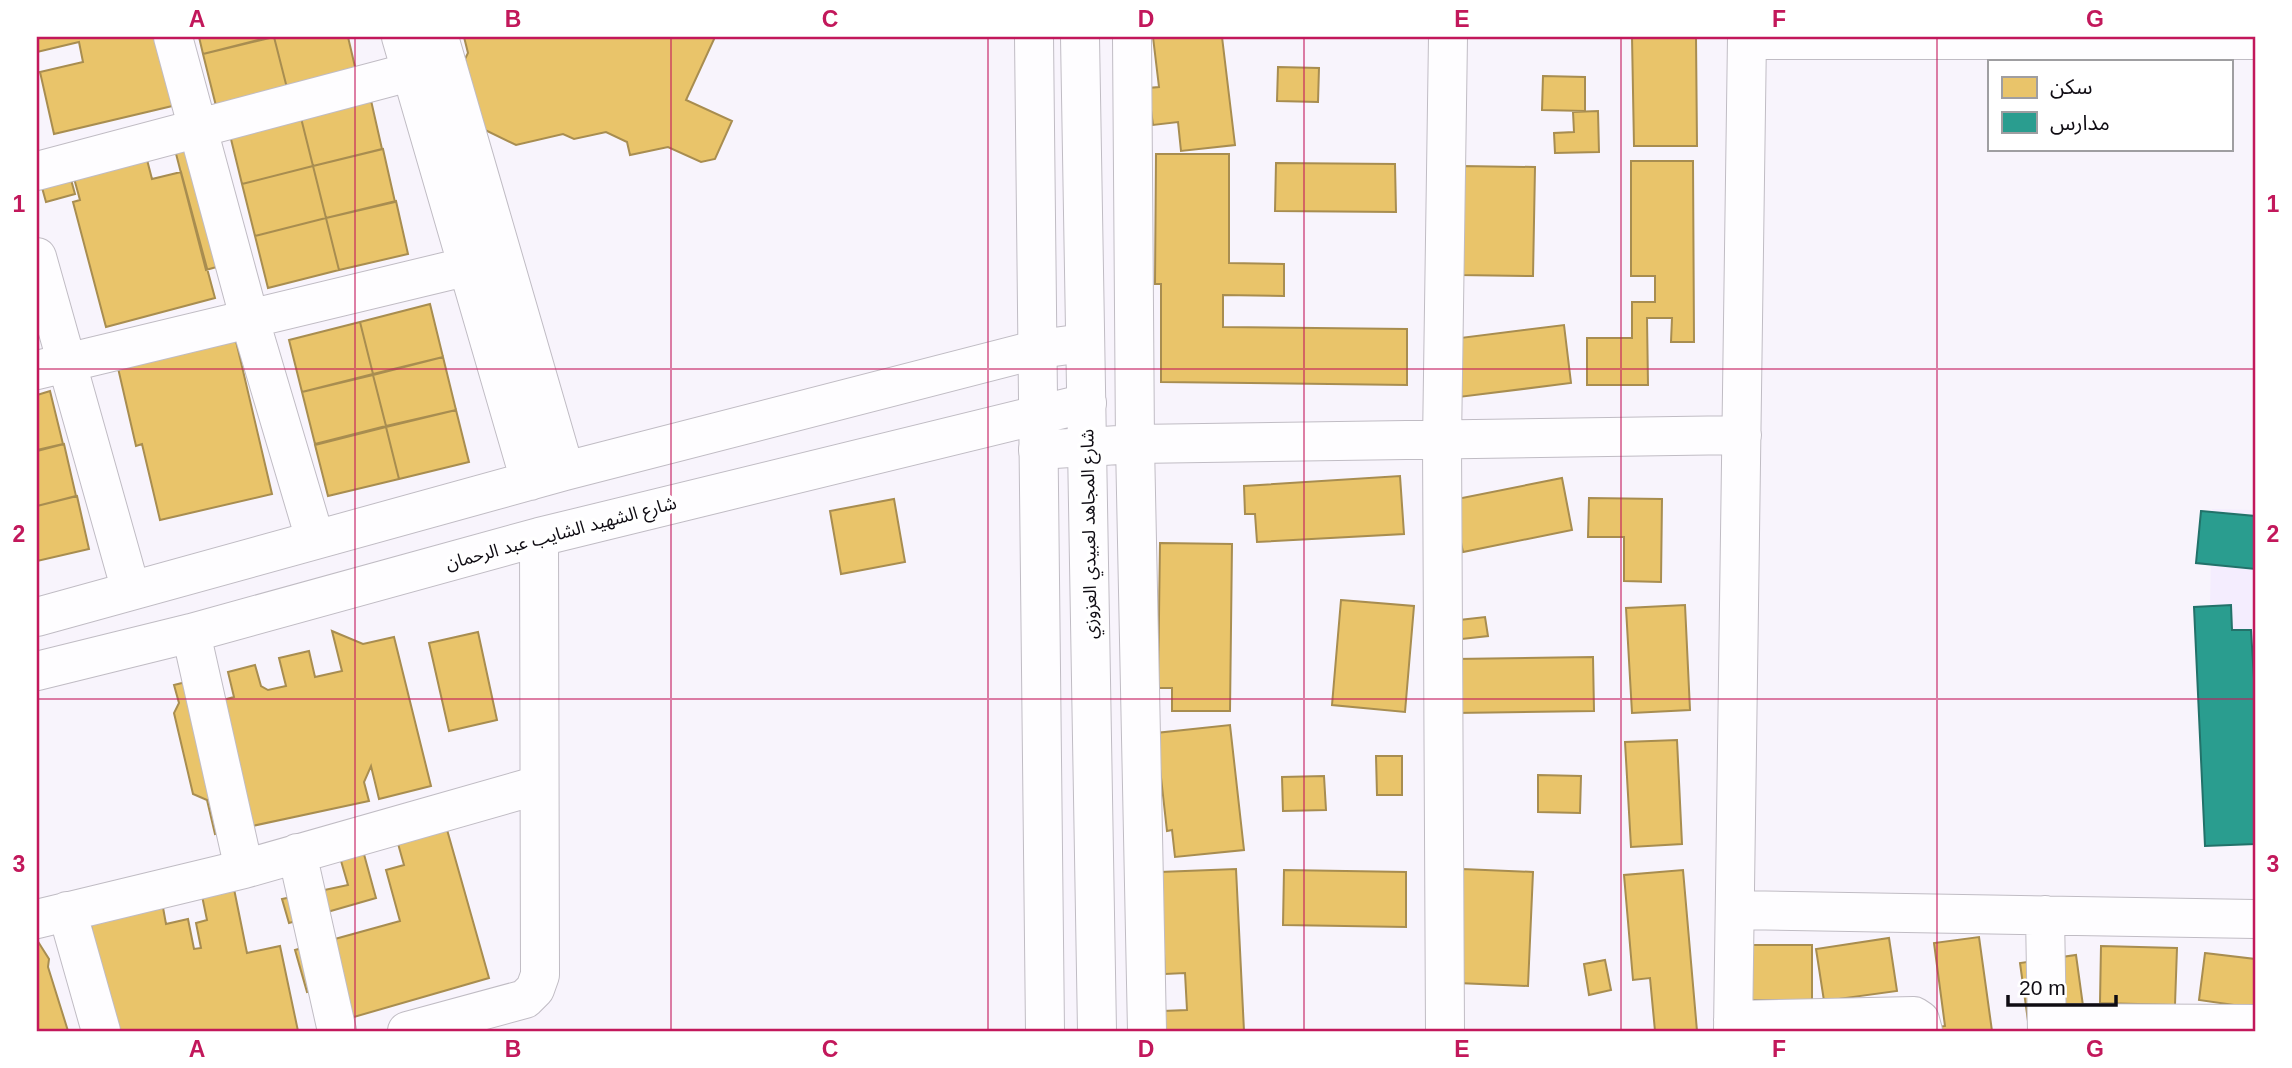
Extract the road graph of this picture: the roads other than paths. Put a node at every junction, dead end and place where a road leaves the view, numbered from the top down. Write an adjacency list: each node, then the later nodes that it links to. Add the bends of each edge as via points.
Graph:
1 (173, 37): 12 (street)
2 (439, 37): 27 (street)
3 (1034, 37): 18 (street)
4 (1080, 37): 17 (street, شارع المجاهد لعبيدي العزوزي)
5 (1132, 37): 24 (street)
6 (1448, 37): 23 (street)
7 (1747, 38): 8 (street); 22 (street)
8 (1994, 38): 9 (street)
9 (2202, 38): 10 (street)
10 (2255, 40)
11 (405, 54): 12 (street); 15 (street)
12 (199, 131): 13 (street); 16 (street)
13 (37, 171)
14 (37, 257): 19 (street)
15 (469, 266): 16 (street); 27 (street)
16 (249, 317): 19 (street); 29 (street)
17 (1084, 343): 18 (street); 20 (street, شارع المجاهد لعبيدي العزوزي)
18 (1039, 349): 21 (street); 27 (street)
19 (51, 367): 30 (street)
20 (1087, 402): 21 (street, شارع الشهيد الشايب عبد الرحمان); 25 (street, شارع المجاهد لعبيدي العزوزي)
21 (1038, 412): 26 (street); 28 (street, شارع الشهيد الشايب عبد الرحمان)
22 (1742, 435): 23 (street); 37 (street)
23 (1442, 442): 24 (street); 50 (street)
24 (1135, 444): 25 (street); 49 (street)
25 (1088, 447): 26 (street); 48 (street, شارع المجاهد لعبيدي العزوزي)
26 (1038, 450): 47 (street)
27 (547, 476): 29 (street)
28 (539, 537): 32 (street, شارع الشهيد الشايب عبد الرحمان); 34 (street)
29 (315, 539): 30 (street)
30 (131, 591): 31 (street)
31 (37, 617)
32 (191, 633): 33 (street, شارع الشهيد الشايب عبد الرحمان); 36 (street)
33 (37, 671)
34 (539, 785): 35 (street); 46 (street, via 540,975 536,989 525,999)
35 (297, 853): 36 (street); 45 (street)
36 (244, 869): 38 (street)
37 (1735, 910): 39 (street); 41 (street)
38 (52, 915): 44 (street)
39 (2045, 915): 40 (street); 43 (street)
40 (2255, 919)
41 (1733, 1026): 51 (street, via 1914,1016)
42 (2237, 1026): 43 (street)
43 (2047, 1027)
44 (101, 1031)
45 (337, 1031)
46 (407, 1031)
47 (1045, 1031)
48 (1097, 1031)
49 (1147, 1031)
50 (1445, 1031)
51 (1923, 1031)

